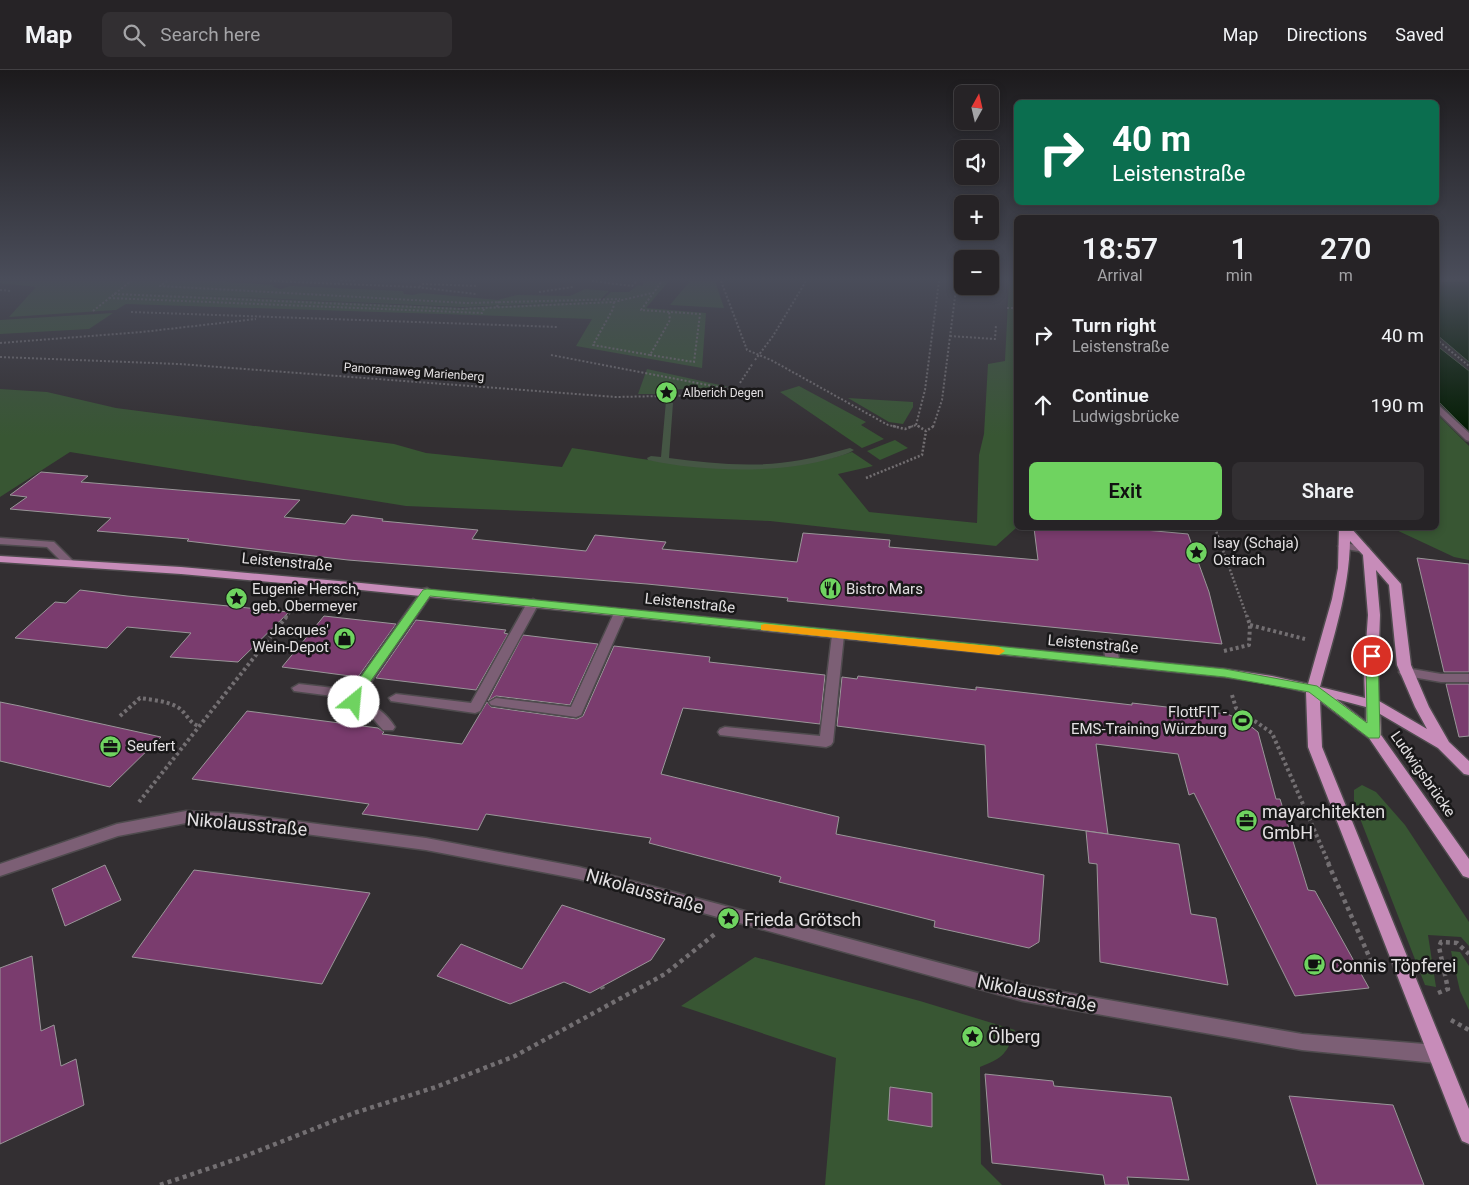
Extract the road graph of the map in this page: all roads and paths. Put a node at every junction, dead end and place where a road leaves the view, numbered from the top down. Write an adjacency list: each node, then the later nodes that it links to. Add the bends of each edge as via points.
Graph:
1 (129, 333): 11 (path)
2 (600, 333): 13 (path, via 594,345)
3 (663, 333): 13 (path)
4 (698, 333): 13 (path, via 694,362)
5 (741, 333): 15 (path, via 747,350)
6 (775, 333): 15 (path)
7 (932, 333): 19 (path, via 925,390)
8 (995, 333): 9 (path, via 994,339)
9 (950, 336): 20 (path, via 942,400 934,427)
10 (1439, 341): 16 (path)
11 (0, 343)
12 (551, 355): 14 (path, Panoramaweg Marienberg, via 735,389 688,396 616,397 179,364)
13 (650, 355)
14 (0, 356)
15 (758, 356): 17 (path); 19 (path, via 771,360 888,426 906,429)
16 (1469, 366)
17 (740, 383)
18 (1439, 409): 21 (street)
19 (916, 425): 20 (path)
20 (926, 431): 22 (path, via 924,453 920,457)
21 (1469, 438)
22 (866, 478)
23 (1216, 530): 37 (path, via 1250,625 1249,645)
24 (1346, 530): 27 (main road)
25 (1348, 530): 28 (main road)
26 (0, 541): 30 (street, via 50,544)
27 (1344, 546): 28 (street); 43 (main road, via 1344,568 1338,598)
28 (1366, 552): 39 (main road, via 1394,584); 47 (main road, via 1374,615 1371,672)
29 (0, 560): 30 (main road, Leistenstraße)
30 (69, 563): 31 (main road, Leistenstraße)
31 (316, 581): 32 (main road, Leistenstraße); 49 (path)
32 (427, 592): 33 (main road, Leistenstraße); 44 (street)
33 (534, 603): 34 (main road, Leistenstraße); 45 (street, via 475,708)
34 (620, 612): 35 (main road, Leistenstraße); 46 (street, via 576,712)
35 (838, 635): 38 (main road, Leistenstraße); 51 (street, via 826,742)
36 (1109, 643): 38 (street)
37 (1219, 652)
38 (1113, 662): 40 (main road, Leistenstraße)
39 (1406, 672): 41 (street, via 1441,678); 53 (main road)
40 (1225, 673): 43 (main road, Leistenstraße); 60 (path, via 1236,708 1272,733)
41 (1469, 678)
42 (299, 688): 44 (street)
43 (1313, 689): 47 (main road, Leistenstraße); 52 (main road, Ludwigsbrücke); 62 (main road, via 1315,747)
44 (355, 695): 50 (street, via 354,702 374,711)
45 (396, 698)
46 (496, 702)
47 (1374, 704): 52 (main road); 53 (main road, Leistenstraße)
48 (120, 716): 49 (path, via 140,698 167,702 181,708 193,725)
49 (199, 726): 55 (path)
50 (388, 728)
51 (725, 732)
52 (1374, 735): 57 (main road, Ludwigsbrücke)
53 (1443, 744): 54 (main road)
54 (1469, 770)
55 (117, 830): 56 (street, Nikolausstraße); 58 (street, Nikolausstraße, via 186,817 241,820 416,843 579,873)
56 (0, 870)
57 (1469, 872)
58 (734, 916): 62 (street, Nikolausstraße, via 1023,993 1302,1042); 64 (path, via 665,974 514,1056)
59 (1469, 954): 61 (path, via 1457,943 1441,942 1439,948)
60 (1376, 974)
61 (1448, 989)
62 (1436, 1054): 63 (main road)
63 (1469, 1134)
64 (160, 1185)

